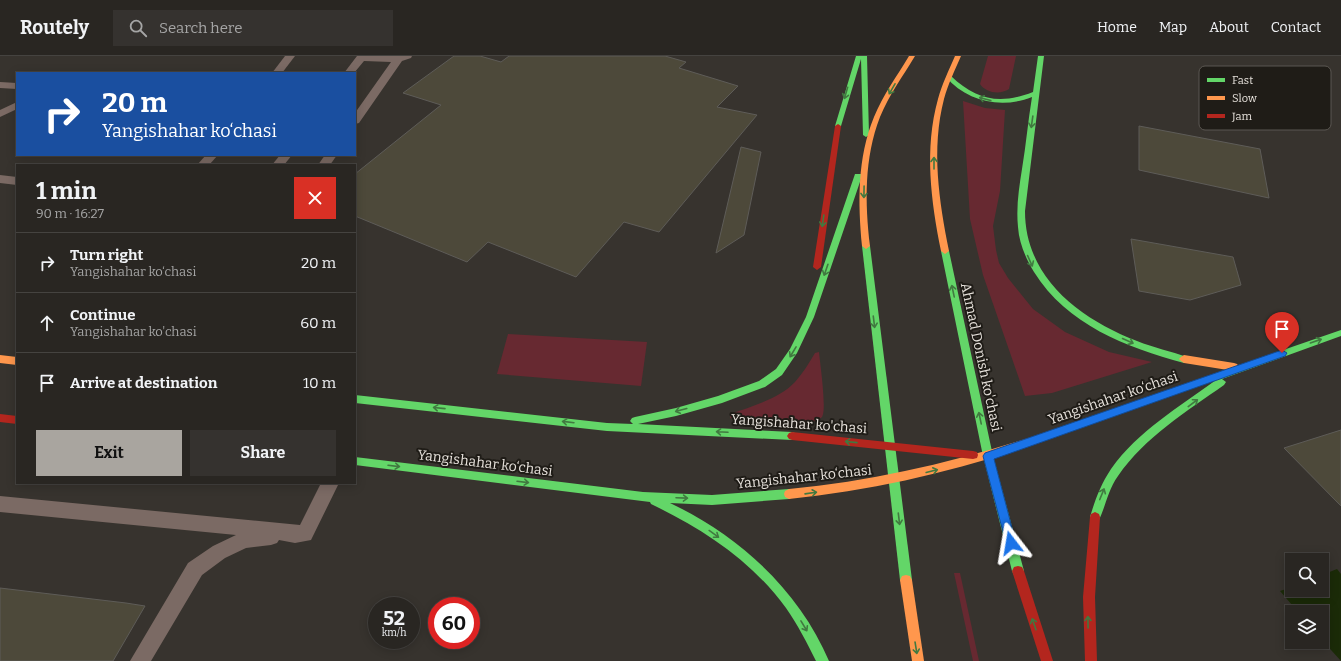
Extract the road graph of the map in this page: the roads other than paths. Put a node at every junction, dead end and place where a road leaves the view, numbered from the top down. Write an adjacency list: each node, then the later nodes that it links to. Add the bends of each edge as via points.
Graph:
1 (290, 56): 8 (lane)
2 (858, 56): 24 (main road, one-way to 24, via 839,119)
3 (864, 56): 17 (main road)
4 (912, 56): 17 (main road, one-way to 17, via 885,101)
5 (958, 56): 10 (main road, Ahmad Donish ko'chasi)
6 (1041, 56): 13 (main road)
7 (403, 58): 9 (lane, via 361,58); 16 (lane)
8 (278, 72)
9 (350, 72)
10 (949, 77): 13 (main road, one-way to 10, via 1025,99 1012,101 988,100 964,91); 34 (main road, Ahmad Donish ko'chasi, one-way to 10, via 936,200 935,132 941,99)
11 (0, 85): 12 (lane)
12 (16, 86)
13 (1036, 93): 28 (main road, one-way to 28, via 1023,187 1021,223 1027,254 1037,276 1068,307 1122,338 1178,358)
14 (16, 106): 15 (lane)
15 (0, 114)
16 (356, 120)
17 (866, 153): 24 (main road, one-way to 24); 33 (main road, one-way to 33, via 865,238)
18 (211, 156): 20 (lane)
19 (285, 156): 21 (lane)
20 (204, 164)
21 (279, 164)
22 (0, 179): 23 (lane)
23 (16, 181)
24 (810, 317): 32 (main road, one-way to 32, via 799,342 784,366 762,384 676,412)
25 (1341, 333): 28 (main road, one-way to 25)
26 (0, 359): 27 (main road)
27 (16, 361)
28 (1240, 368): 34 (main road, Yangishahar ko‘chasi); 45 (main road, one-way to 28, via 1088,608 1092,535 1095,514 1108,479 1144,440)
29 (356, 399): 32 (main road, one-way to 29)
30 (0, 418): 31 (main road)
31 (16, 420)
32 (607, 427): 33 (main road, Yangishahar ko'chasi, one-way to 32, via 797,436)
33 (890, 446): 34 (main road, Yangishahar ko'chasi); 36 (main road)
34 (988, 456): 36 (main road, Yangishahar ko‘chasi, one-way to 34); 44 (main road, Ahmad Donish ko'chasi, one-way to 34, via 1022,587)
35 (356, 461): 38 (main road, Yangishahar ko‘chasi, one-way to 38)
36 (894, 480): 38 (main road, Yangishahar ko‘chasi, one-way to 36, via 712,500 772,496); 43 (main road, one-way to 43)
37 (330, 484): 40 (lane)
38 (643, 497): 42 (main road, one-way to 42, via 674,509 735,549 783,596)
39 (0, 504): 40 (lane)
40 (305, 534): 41 (lane, via 245,540 219,552 195,569)
41 (140, 661)
42 (823, 661)
43 (918, 661)
44 (1047, 661)
45 (1091, 661)

